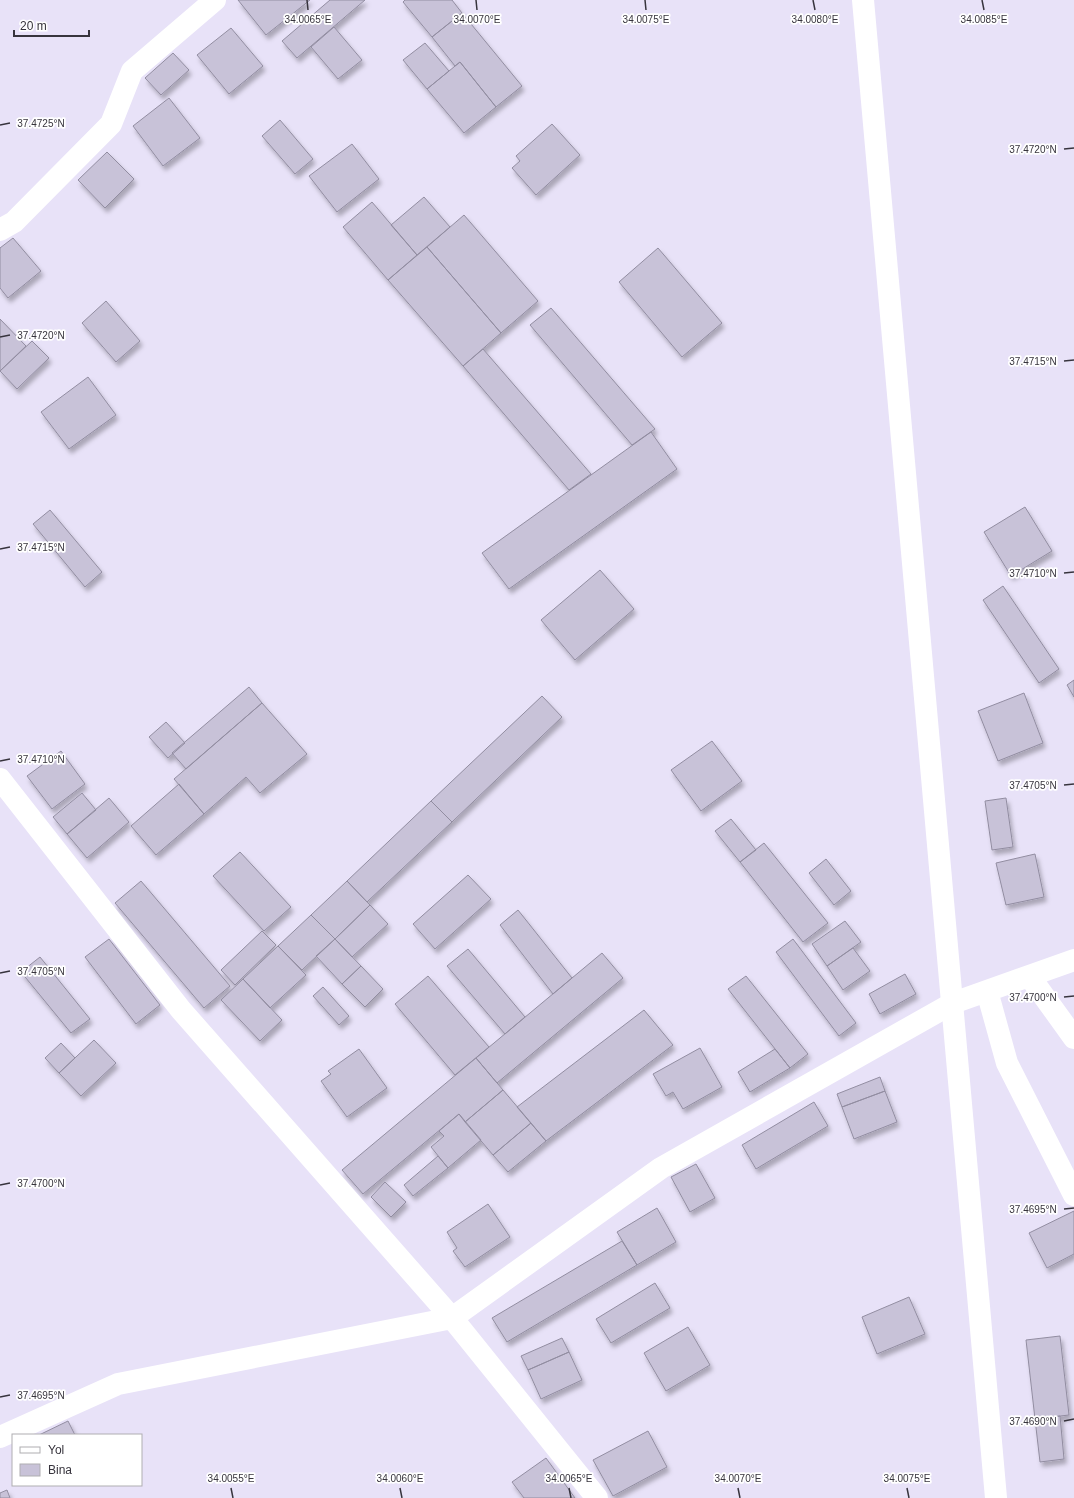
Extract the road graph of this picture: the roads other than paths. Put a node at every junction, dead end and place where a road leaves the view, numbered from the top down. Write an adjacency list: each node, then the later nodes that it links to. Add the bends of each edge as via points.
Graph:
1 (215, 0): 3 (street, via 132,71 111,124 14,222)
2 (863, 0): 8 (street)
3 (0, 230)
4 (0, 779): 11 (street, via 181,1010)
5 (1074, 960): 6 (street)
6 (1030, 976): 7 (street); 9 (street)
7 (987, 991): 8 (street); 10 (street, via 1007,1063)
8 (953, 1002): 11 (street, via 661,1168); 14 (street)
9 (1074, 1038)
10 (1074, 1195)
11 (452, 1318): 12 (street, via 118,1384); 13 (street)
12 (0, 1437)
13 (597, 1498)
14 (996, 1498)

